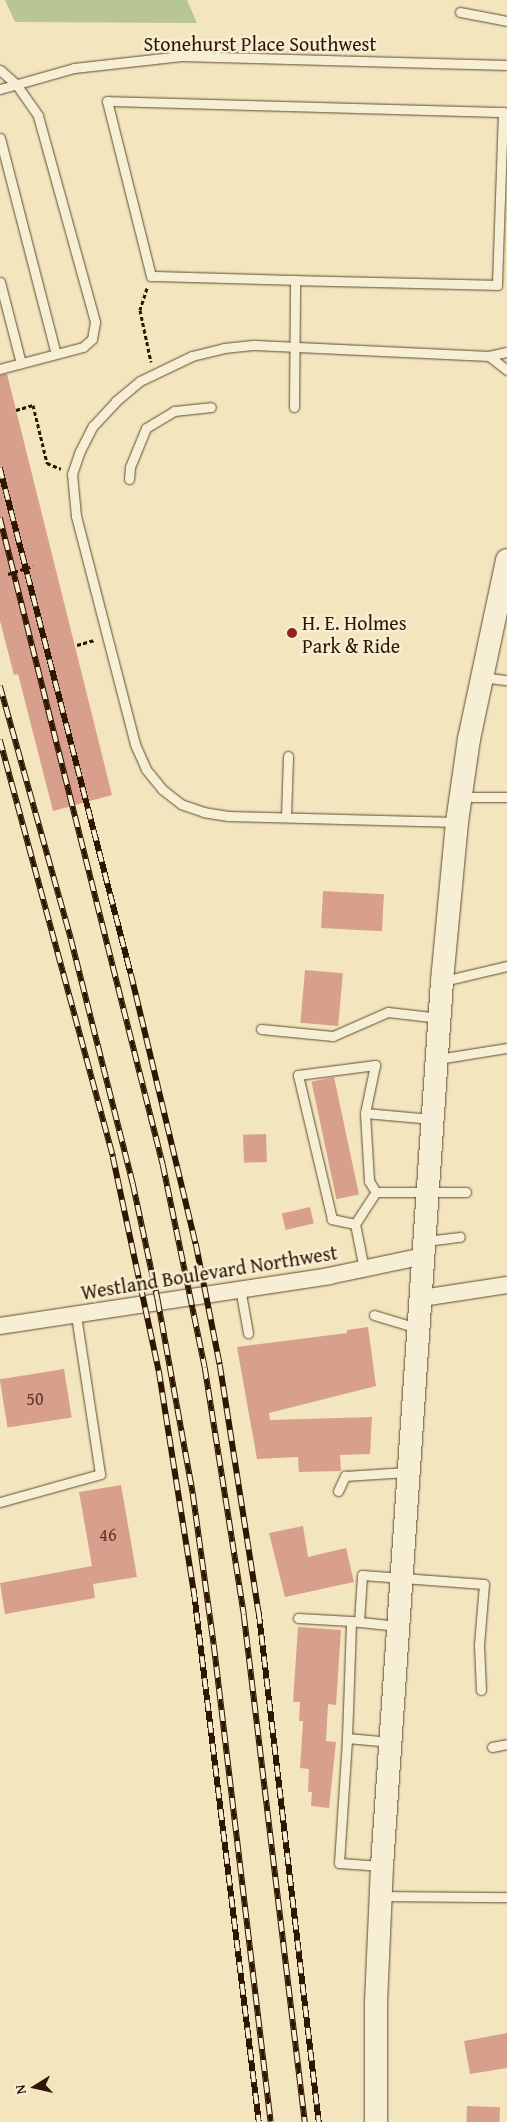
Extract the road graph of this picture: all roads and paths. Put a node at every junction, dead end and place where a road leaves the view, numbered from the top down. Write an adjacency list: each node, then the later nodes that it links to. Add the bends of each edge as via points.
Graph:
1 (460, 12): 2 (lane)
2 (507, 22)
3 (507, 65): 5 (lane, Stonehurst Place Southwest, via 181,56 109,62)
4 (0, 70): 5 (lane)
5 (16, 84): 6 (lane, Stonehurst Place Southwest); 13 (lane, via 38,116 50,151 95,322 92,339 83,347)
6 (0, 89)
7 (0, 138): 13 (lane)
8 (151, 276): 9 (lane); 9 (lane, via 107,100 502,112 497,285); 18 (path, via 140,310)
9 (295, 280): 11 (lane)
10 (0, 282): 15 (lane)
11 (294, 346): 14 (lane); 18 (lane, via 224,348 192,356); 20 (lane)
12 (507, 352): 14 (lane)
13 (56, 354): 15 (lane)
14 (489, 356): 17 (lane)
15 (21, 363): 16 (lane)
16 (0, 369)
17 (507, 370)
18 (153, 373): 22 (lane, via 116,401 94,426)
19 (211, 407): 23 (lane, via 174,411 146,428 130,468)
20 (294, 407)
21 (16, 410): 22 (path, via 33,405 47,463)
22 (72, 474): 33 (lane, via 76,516 135,744 146,769 181,804 204,812)
23 (129, 479)
24 (507, 560): 27 (main road)
25 (33, 566): 26 (path)
26 (8, 574)
27 (503, 596): 28 (main road)
28 (481, 677): 29 (lane); 31 (main road)
29 (507, 680)
30 (288, 756): 33 (lane)
31 (461, 797): 32 (lane); 34 (main road)
32 (507, 797)
33 (286, 817): 34 (lane)
34 (458, 822): 36 (main road)
35 (507, 966): 36 (lane)
36 (442, 981): 37 (main road)
37 (440, 1018): 38 (lane, via 388,1012 333,1036); 40 (main road)
38 (261, 1029)
39 (507, 1048): 40 (lane)
40 (437, 1060): 42 (main road)
41 (365, 1113): 42 (lane); 44 (lane, via 369,1180); 46 (lane, via 375,1065 298,1075 332,1219)
42 (433, 1119): 43 (main road)
43 (429, 1190): 44 (lane); 45 (lane); 48 (main road)
44 (376, 1192): 46 (lane)
45 (466, 1192)
46 (355, 1224): 49 (lane)
47 (460, 1237): 48 (lane)
48 (425, 1249): 49 (street, Westland Boulevard Northwest); 52 (main road)
49 (364, 1269): 51 (street, Westland Boulevard Northwest)
50 (507, 1285): 52 (street)
51 (240, 1288): 53 (street, Westland Boulevard Northwest); 57 (lane)
52 (422, 1298): 56 (main road)
53 (76, 1315): 55 (street, Westland Boulevard Northwest); 60 (lane, via 100,1474)
54 (374, 1315): 56 (lane)
55 (0, 1326)
56 (420, 1329): 58 (main road)
57 (248, 1333)
58 (410, 1472): 59 (lane, via 345,1476); 61 (main road)
59 (338, 1491)
60 (0, 1502)
61 (403, 1578): 63 (lane, via 362,1575); 64 (main road); 65 (lane, via 484,1584 479,1645)
62 (298, 1618): 63 (lane)
63 (355, 1622): 64 (lane); 66 (lane)
64 (400, 1626): 67 (main road)
65 (481, 1690)
66 (347, 1738): 67 (lane); 70 (lane, via 340,1863)
67 (391, 1742): 70 (main road)
68 (507, 1744): 69 (lane)
69 (492, 1747)
70 (382, 1866): 71 (main road)
71 (380, 1896): 72 (lane); 73 (main road)
72 (507, 1897)
73 (376, 2122)

